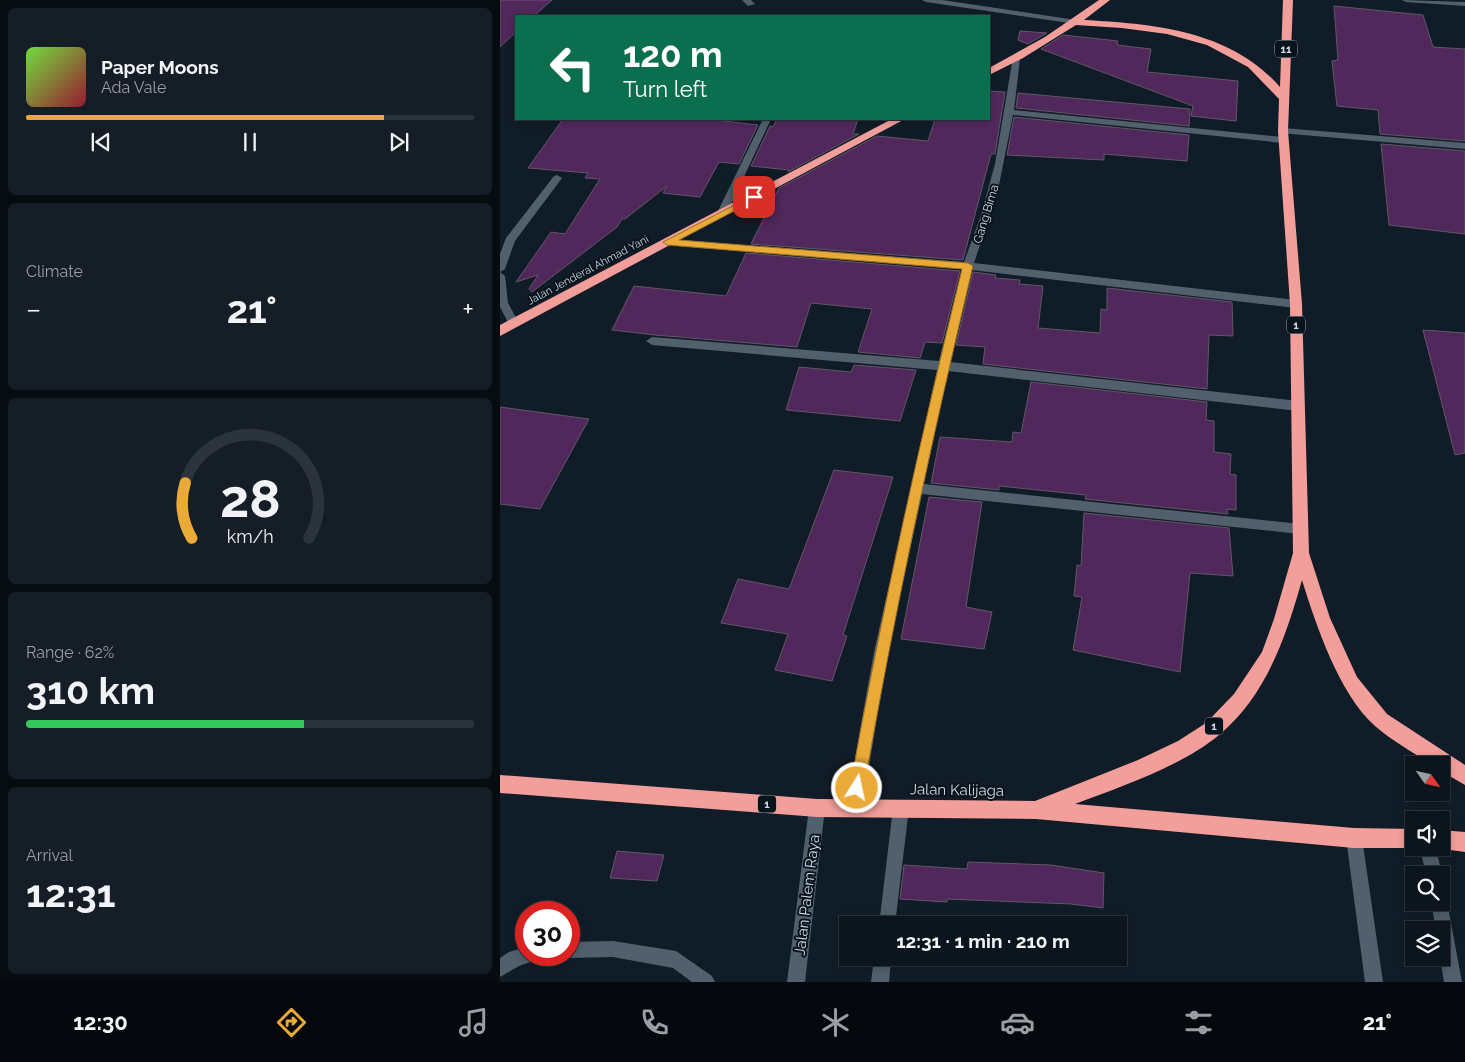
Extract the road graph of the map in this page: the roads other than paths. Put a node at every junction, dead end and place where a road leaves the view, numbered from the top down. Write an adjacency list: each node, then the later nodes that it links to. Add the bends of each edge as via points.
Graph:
1 (926, 0): 6 (street)
2 (1106, 0): 6 (highway)
3 (1288, 0): 9 (highway, 11)
4 (1406, 0): 5 (street)
5 (1465, 4)
6 (1076, 22): 7 (highway); 9 (highway, via 1143,26 1195,37 1253,66)
7 (1016, 59): 8 (highway); 10 (street, Gang Bima)
8 (990, 72)
9 (1284, 98): 13 (highway, 1)
10 (1011, 112): 13 (street); 18 (street, Gang Bima, via 991,201)
11 (767, 120): 16 (street)
12 (898, 120): 16 (highway, Jalan Jenderal Ahmad Yani)
13 (1283, 136): 14 (street); 21 (highway, 1)
14 (1465, 146)
15 (557, 178): 19 (street, via 510,240)
16 (721, 215): 17 (highway, Jalan Jenderal Ahmad Yani)
17 (667, 242): 18 (street); 22 (highway, Jalan Jenderal Ahmad Yani)
18 (968, 266): 21 (street); 25 (street, Gang Bima)
19 (500, 269)
20 (500, 276): 22 (street, via 503,303)
21 (1296, 304): 26 (highway, 1)
22 (514, 323): 23 (highway, Jalan Jenderal Ahmad Yani)
23 (500, 331)
24 (652, 341): 25 (street)
25 (943, 366): 26 (street); 27 (street, Gang Bima)
26 (1298, 406): 28 (highway, 1)
27 (916, 488): 28 (street); 33 (street, Gang Bima, via 881,652)
28 (1300, 529): 29 (highway, 1)
29 (1301, 553): 30 (highway, 1, via 1322,618 1351,683 1381,720); 35 (highway, 1, via 1282,622 1267,659 1243,699 1205,735 1132,772)
30 (1465, 776)
31 (500, 784): 32 (highway, Jalan Kalijaga / 1)
32 (817, 808): 33 (highway, Jalan Kalijaga / 1); 47 (street, Jalan Palem Raya)
33 (854, 808): 34 (highway, Jalan Kalijaga / 1)
34 (901, 808): 35 (highway, Jalan Kalijaga / 1); 41 (street)
35 (1036, 810): 36 (highway, Jalan Kalijaga / 1)
36 (1354, 838): 37 (highway, Jalan Kalijaga / 1); 49 (street)
37 (1405, 839)
38 (1450, 841): 39 (highway)
39 (1465, 842)
40 (1441, 911): 50 (street)
41 (888, 916)
42 (580, 950): 46 (street, via 613,949 676,960)
43 (515, 958): 45 (street)
44 (882, 966): 48 (street)
45 (500, 968)
46 (706, 982)
47 (796, 982)
48 (880, 982)
49 (1374, 982)
50 (1453, 982)

